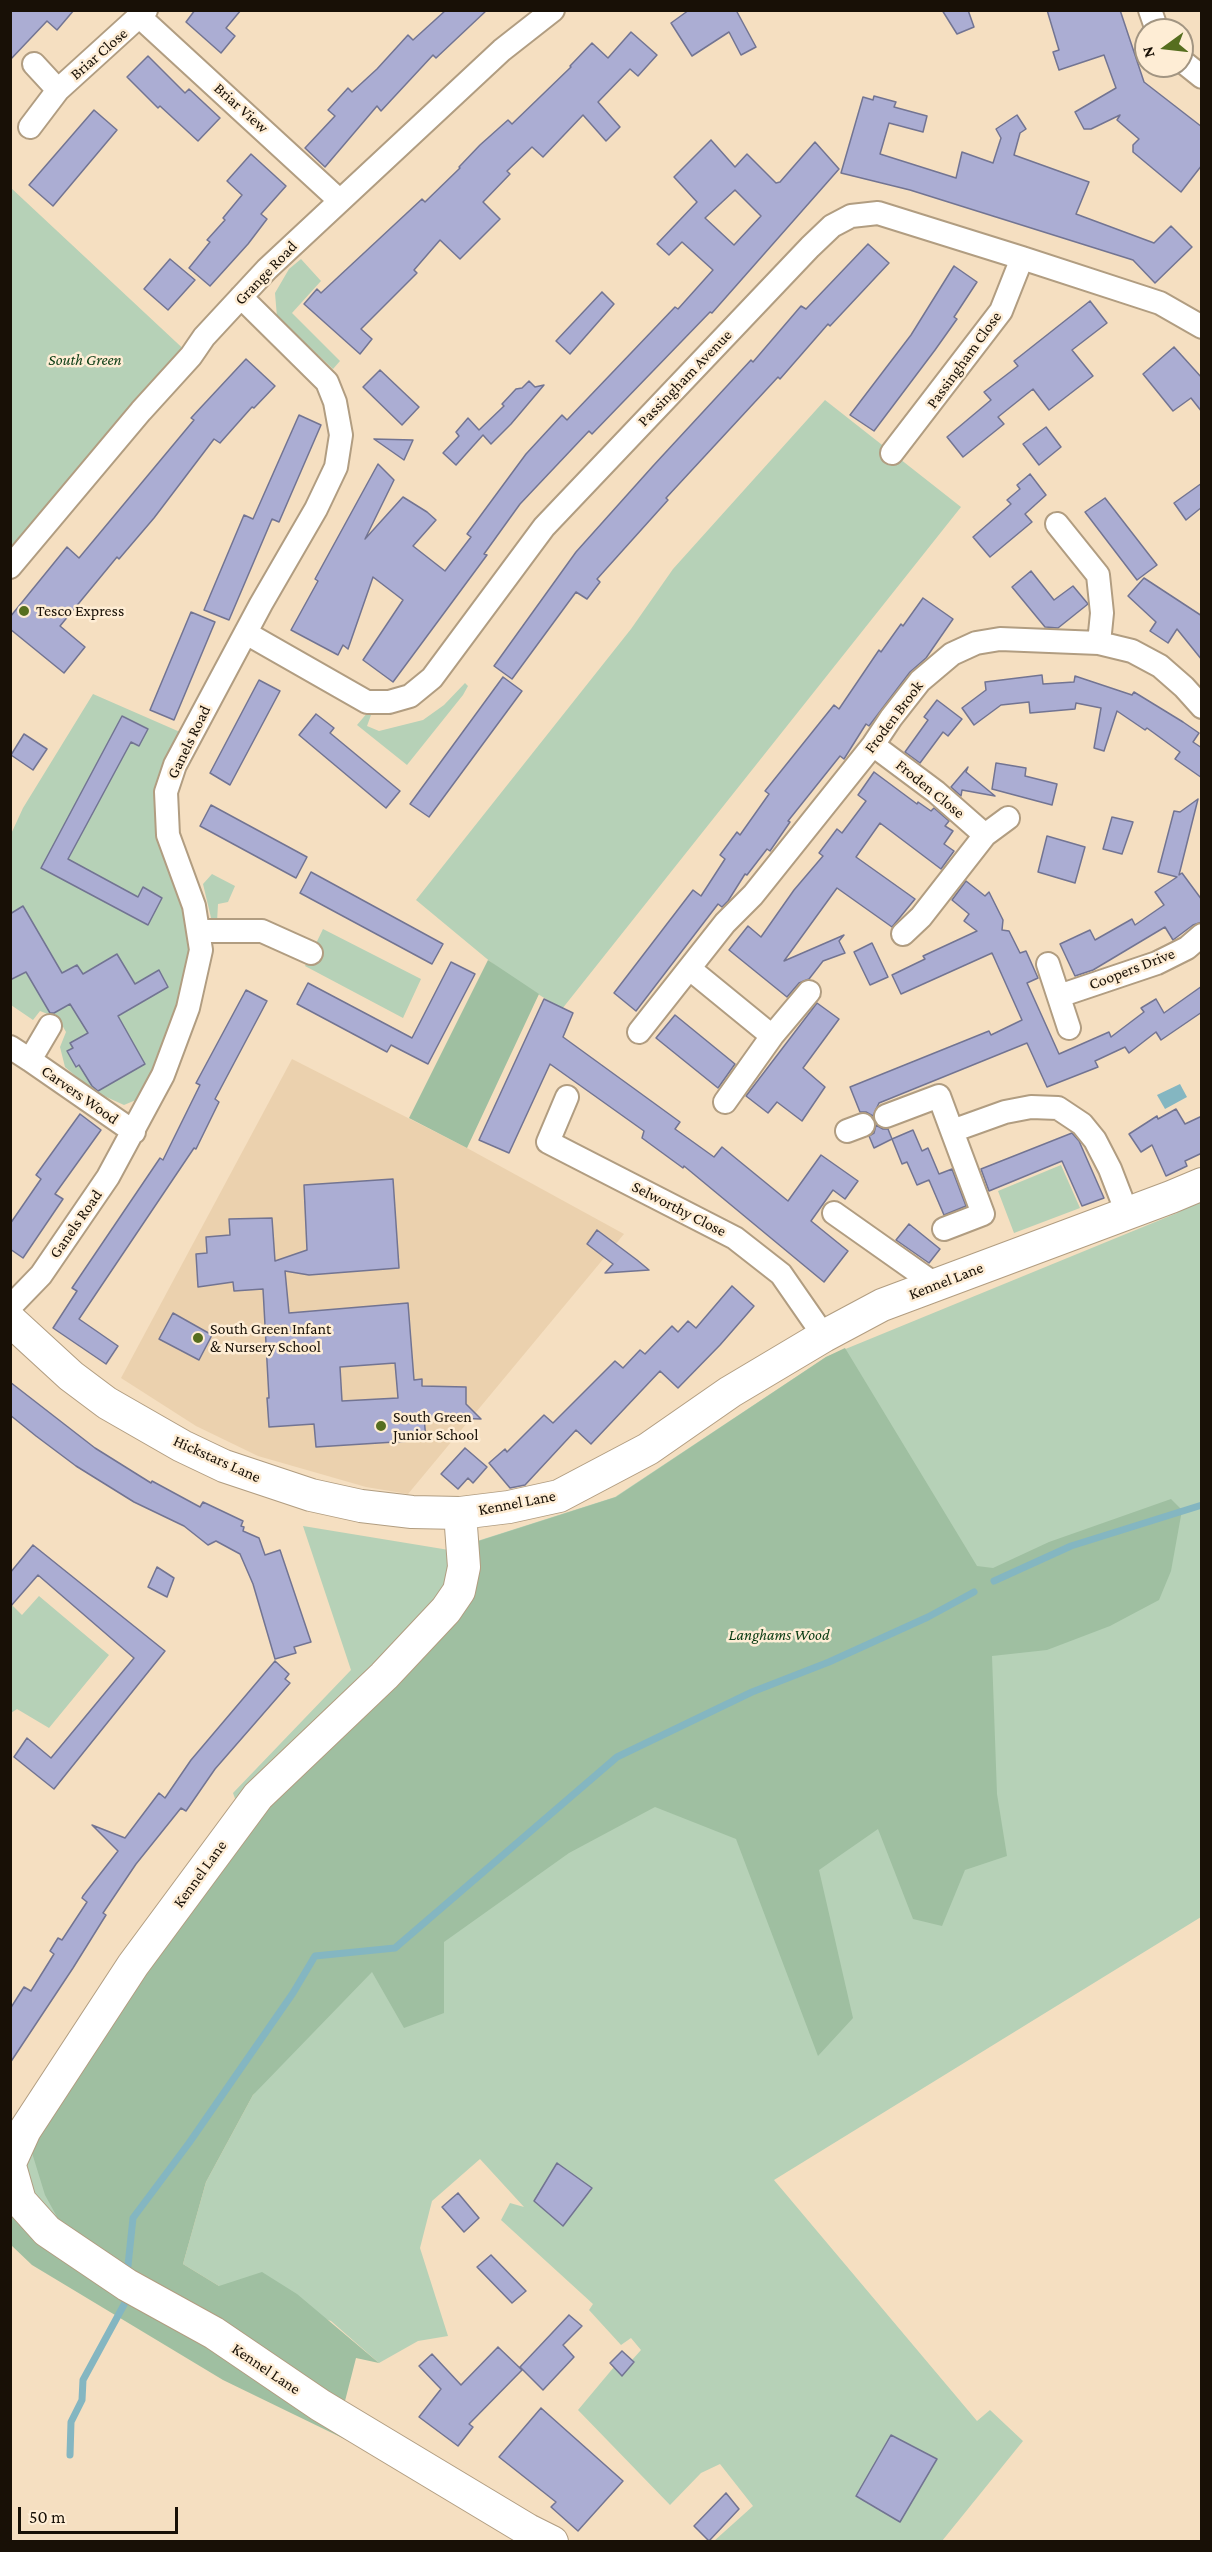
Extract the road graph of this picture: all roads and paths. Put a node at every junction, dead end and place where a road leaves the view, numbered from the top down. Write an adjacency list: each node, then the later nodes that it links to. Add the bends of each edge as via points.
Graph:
1 (553, 10): 6 (street, Grange Road, via 502,50)
2 (143, 14): 4 (street, Briar Close); 6 (street, Briar View)
3 (34, 64): 4 (street, Briar Close)
4 (58, 90): 5 (street, Briar Close)
5 (30, 127)
6 (339, 200): 8 (street, Grange Road)
7 (1022, 258): 9 (street, Passingham Avenue, via 1160,303); 10 (street, Passingham Close, via 1001,311); 13 (street, Passingham Avenue, via 878,213 851,216 832,226 544,527 432,678 410,696 389,702 367,702)
8 (241, 297): 12 (street, Grange Road); 13 (street, Ganels Road, via 327,382 336,402 340,435 336,467)
9 (1202, 327)
10 (892, 453)
11 (1057, 524): 14 (street, via 1098,575 1102,613)
12 (10, 567)
13 (246, 633): 19 (street, Ganels Road, via 175,765 166,792 168,836)
14 (1099, 643): 15 (street, Froden Brook, via 1132,651 1160,666); 16 (street, Froden Brook, via 1000,639 976,643 952,654 920,681)
15 (1202, 707)
16 (873, 745): 18 (street, Froden Close); 24 (street, Froden Brook)
17 (1008, 818): 18 (street)
18 (985, 835): 20 (street, via 921,917)
19 (200, 931): 22 (street, via 262,931); 37 (street, Ganels Road, via 201,950 188,1008 163,1075)
20 (903, 934)
21 (1202, 935): 26 (street, Coopers Drive, via 1187,948 1157,963)
22 (311, 953)
23 (1048, 963): 26 (street)
24 (690, 969): 29 (street, Froden Brook); 30 (street)
25 (809, 992): 30 (street)
26 (1059, 996): 28 (street)
27 (50, 1026): 32 (street, Carvers Wood)
28 (1069, 1029)
29 (639, 1032)
30 (772, 1036): 34 (street)
31 (10, 1047): 32 (street)
32 (30, 1060): 37 (street, Carvers Wood)
33 (567, 1097): 45 (street, Selworthy Close, via 548,1142 735,1238 781,1274)
34 (725, 1102)
35 (886, 1116): 36 (street, via 939,1096)
36 (952, 1131): 40 (street, via 1005,1112 1058,1107 1082,1124 1095,1140); 41 (street, via 983,1214)
37 (134, 1132): 43 (street, Ganels Road, via 108,1178 41,1275)
38 (1202, 1184): 40 (street, Kennel Lane)
39 (834, 1213): 42 (street)
40 (1127, 1213): 42 (street, Kennel Lane)
41 (944, 1229)
42 (936, 1285): 45 (street, Kennel Lane, via 882,1305)
43 (10, 1307)
44 (10, 1320): 46 (street, Hickstars Lane, via 62,1369 107,1403 224,1466 311,1495 361,1506)
45 (824, 1336): 46 (street, Kennel Lane, via 730,1392 648,1449 559,1496)
46 (460, 1513): 47 (street, Kennel Lane, via 465,1567 459,1591 446,1610 384,1676 258,1796 133,1965 25,2130)
47 (10, 2165): 48 (street, Kennel Lane, via 20,2201 47,2231 127,2285 213,2333 320,2405)
48 (552, 2541)

